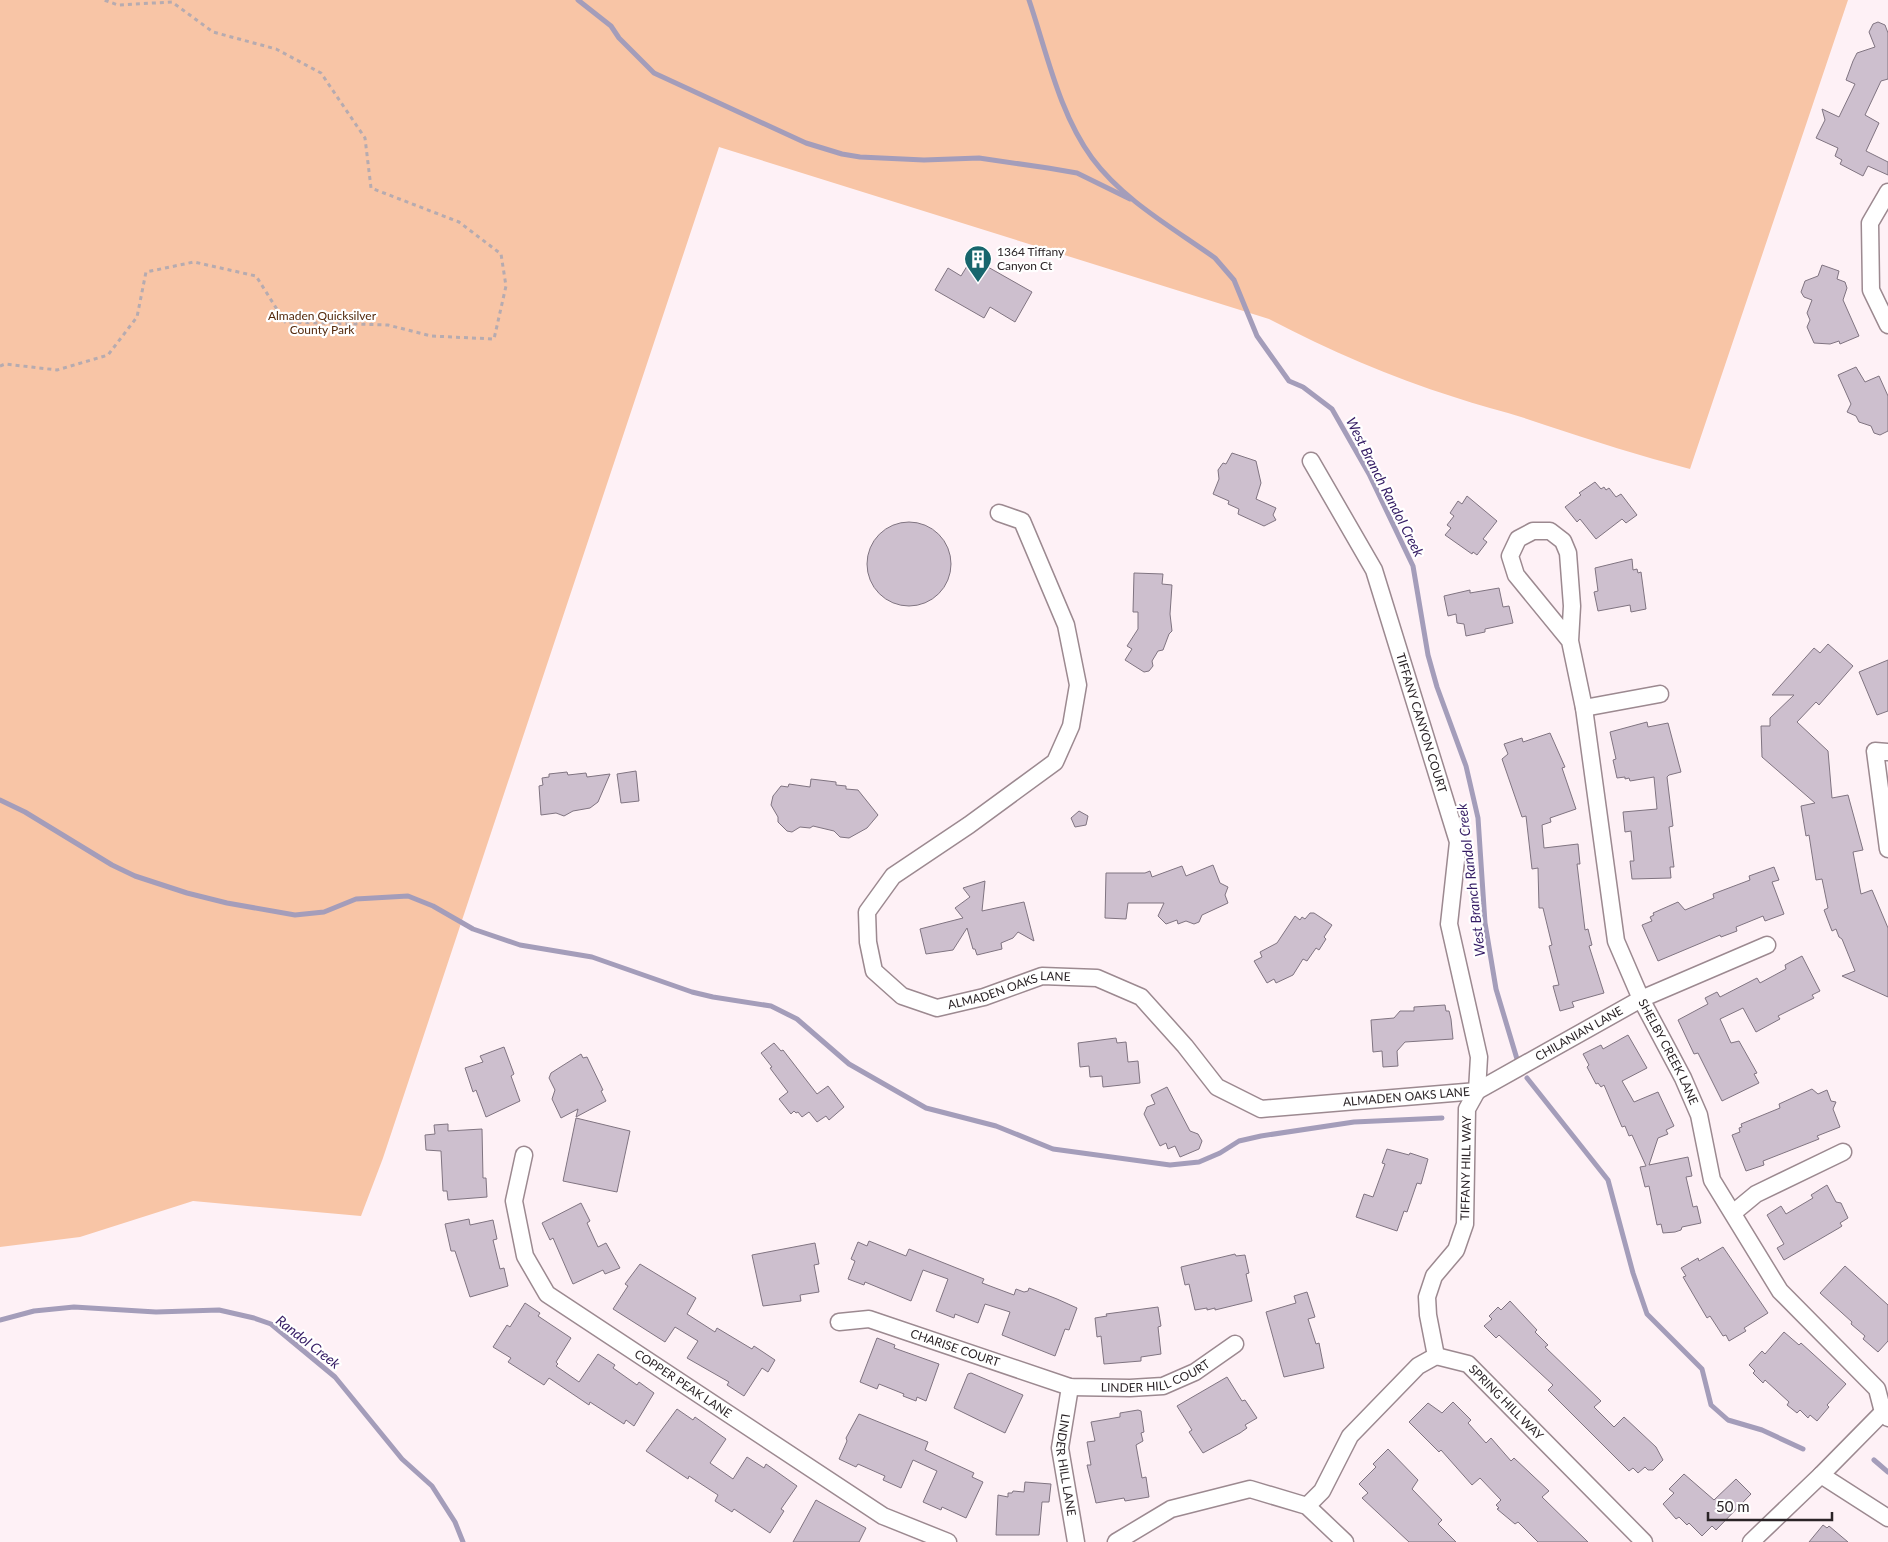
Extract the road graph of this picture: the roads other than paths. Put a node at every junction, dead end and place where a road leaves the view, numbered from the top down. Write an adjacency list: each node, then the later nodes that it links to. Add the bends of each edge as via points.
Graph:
1 (1888, 192): 2 (street, via 1870,223 1871,290)
2 (1888, 325)
3 (1311, 461): 12 (street, TIFFANY CANYON COURT, via 1374,570 1458,842 1449,924 1479,1057)
4 (999, 513): 12 (street, ALMADEN OAKS LANE, via 1022,522 1066,625 1078,685 1070,726 1055,762 893,876 867,912 868,942 874,971 902,996 937,1008 984,997 1042,976 1097,978 1141,998 1185,1046 1216,1087 1261,1109)
5 (1570, 641): 5 (street, SHELBY CREEK LANE, via 1572,606 1568,554 1563,541 1550,531 1533,531 1518,539 1510,556 1516,575); 7 (street, SHELBY CREEK LANE)
6 (1660, 694): 7 (street)
7 (1584, 708): 11 (street, SHELBY CREEK LANE, via 1616,941)
8 (1882, 752): 9 (street)
9 (1888, 849)
10 (1767, 945): 11 (street, CHILANIAN LANE)
11 (1641, 999): 12 (street, CHILANIAN LANE); 15 (street, SHELBY CREEK LANE, via 1683,1078 1699,1115 1712,1180)
12 (1477, 1091): 18 (street, TIFFANY HILL WAY, via 1467,1109 1465,1224 1456,1250 1434,1276 1427,1297)
13 (1843, 1152): 15 (street, via 1756,1194)
14 (524, 1155): 24 (street, COPPER PEAK LANE, via 514,1201 525,1256 546,1294 883,1516)
15 (1734, 1213): 20 (street, SHELBY CREEK LANE, via 1780,1291 1876,1389)
16 (839, 1322): 19 (street, CHARISE COURT, via 869,1319)
17 (1235, 1344): 19 (street, LINDER HILL COURT, via 1195,1372 1163,1386)
18 (1436, 1356): 22 (street, via 1418,1366 1350,1436 1322,1491); 28 (street, SPRING HILL WAY, via 1468,1364)
19 (1070, 1387): 25 (street, LINDER HILL LANE, via 1060,1448)
20 (1886, 1412): 21 (street)
21 (1821, 1475): 23 (street); 29 (street)
22 (1307, 1506): 26 (street, via 1250,1489 1171,1510); 27 (street)
23 (1888, 1518)
24 (948, 1542)
25 (1076, 1542)
26 (1116, 1542)
27 (1345, 1542)
28 (1644, 1542)
29 (1751, 1542)

